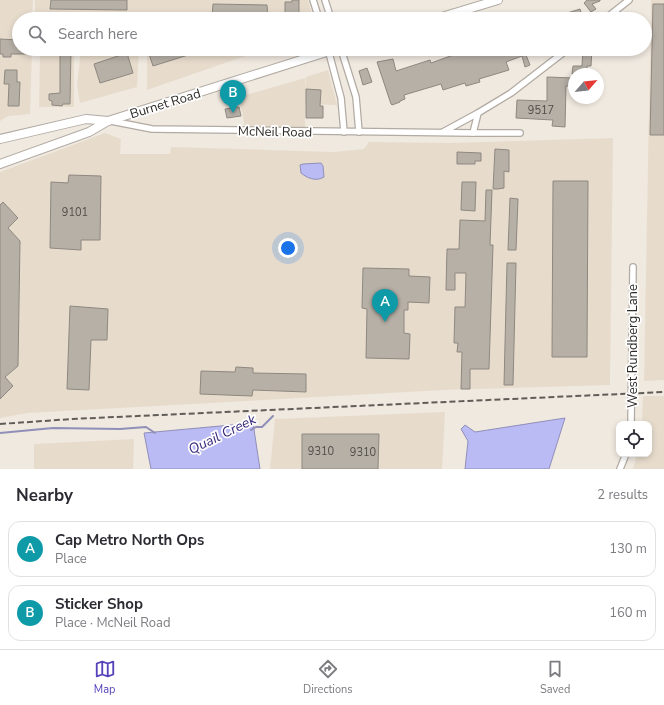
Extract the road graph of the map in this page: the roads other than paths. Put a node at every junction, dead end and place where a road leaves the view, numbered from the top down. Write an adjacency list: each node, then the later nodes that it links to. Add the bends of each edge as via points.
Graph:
1 (313, 0): 5 (street)
2 (325, 0): 6 (street)
3 (498, 0): 7 (main road)
4 (629, 0): 8 (street)
5 (317, 12)
6 (329, 12)
7 (458, 12)
8 (614, 12)
9 (312, 56): 14 (main road, Burnet Road)
10 (332, 56): 15 (street, via 341,98)
11 (343, 56): 16 (street, via 356,97)
12 (559, 56): 13 (street, McNeil Road, via 511,93)
13 (478, 113): 17 (street, McNeil Road); 18 (street)
14 (108, 121): 15 (street, McNeil Road, via 152,129); 20 (main road, Burnet Road, via 86,119); 21 (main road, Burnet Road, via 89,132)
15 (344, 132): 16 (street, McNeil Road)
16 (359, 132): 17 (street, McNeil Road)
17 (443, 132): 18 (street, McNeil Road)
18 (472, 133): 19 (street, McNeil Road)
19 (520, 133)
20 (1, 139)
21 (0, 164)
22 (633, 267): 23 (street, West Rundberg Lane)
23 (631, 421)
24 (625, 457): 25 (street)
25 (620, 469)

